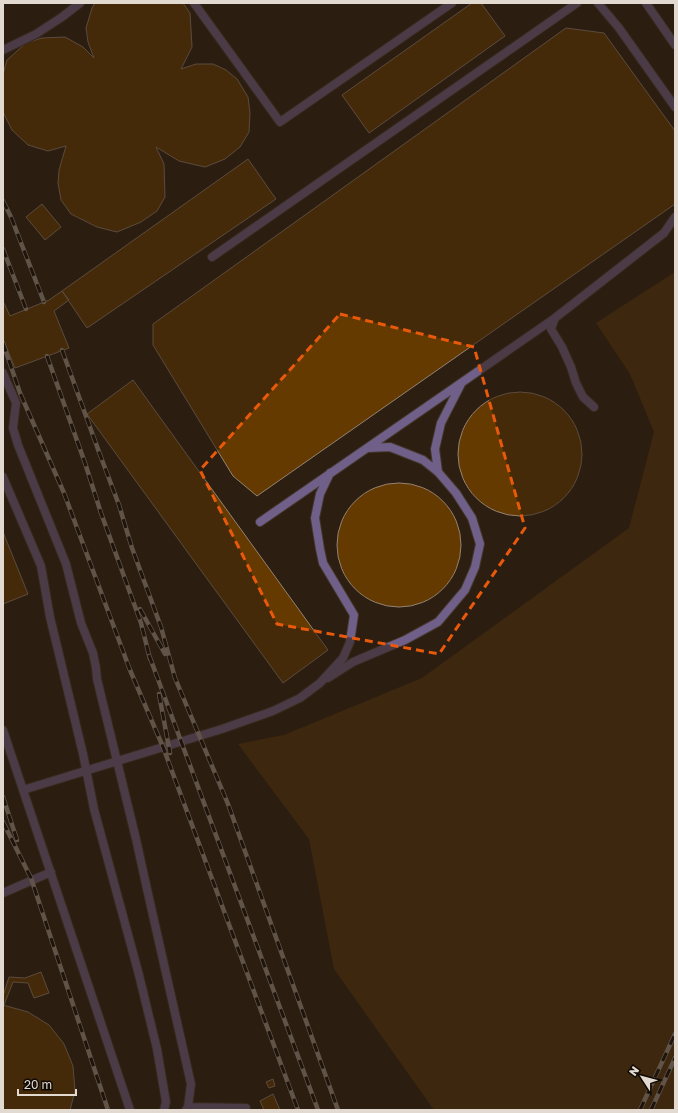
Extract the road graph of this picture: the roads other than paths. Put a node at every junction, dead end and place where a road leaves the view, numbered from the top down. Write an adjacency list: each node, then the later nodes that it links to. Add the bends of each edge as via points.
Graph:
1 (80, 3): 8 (lane, via 36,34)
2 (194, 3): 3 (lane, via 280,122)
3 (452, 3)
4 (577, 3): 11 (lane)
5 (598, 3): 9 (lane, via 619,28)
6 (646, 3): 7 (lane)
7 (675, 46)
8 (3, 50)
9 (675, 107)
10 (675, 217): 12 (lane, via 664,233)
11 (212, 257)
12 (555, 318): 14 (lane); 15 (lane, via 551,329 562,347 583,397)
13 (3, 372): 23 (lane, via 16,403 13,428 18,445 66,564 96,668)
14 (462, 383): 16 (lane); 17 (lane, via 441,423 435,448)
15 (594, 407)
16 (368, 448): 17 (lane, via 390,447 423,460); 18 (lane)
17 (438, 472): 21 (lane, via 472,518 480,544 475,567 464,590 438,622 405,640 353,662)
18 (330, 474): 20 (lane); 21 (lane, via 320,494 315,518 320,549 323,563 354,615 350,642 343,658)
19 (3, 477): 24 (lane, via 41,566 50,617)
20 (260, 522)
21 (320, 683): 23 (lane, via 300,698 273,712)
22 (3, 730): 25 (lane)
23 (117, 761): 24 (lane); 28 (lane, via 191,1084)
24 (86, 771): 25 (lane); 31 (lane, via 157,1049 166,1102)
25 (23, 790): 26 (lane)
26 (50, 872): 27 (lane); 30 (lane)
27 (3, 893)
28 (187, 1108): 29 (lane)
29 (246, 1108)
30 (130, 1110)
31 (164, 1110)

